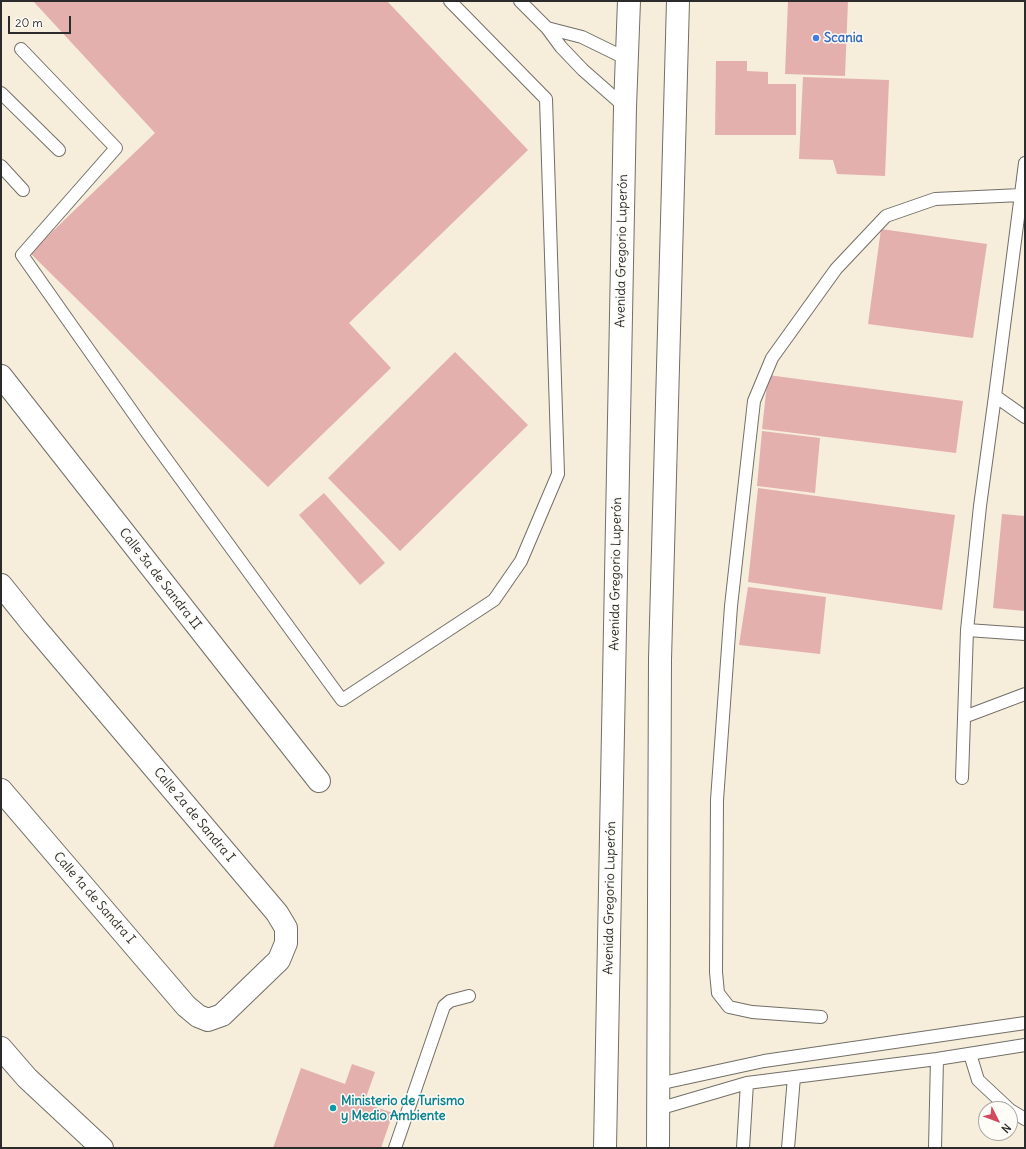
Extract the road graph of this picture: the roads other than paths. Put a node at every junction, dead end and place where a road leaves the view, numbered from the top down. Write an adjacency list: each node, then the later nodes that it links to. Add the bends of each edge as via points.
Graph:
1 (450, 1): 8 (lane, via 546,99 558,474 520,561 494,600 342,700 148,434 22,255 116,148)
2 (520, 1): 6 (lane)
3 (623, 1): 7 (main road)
4 (629, 1): 7 (main road, Avenida Gregorio Luperón)
5 (678, 1): 38 (main road, via 660,659)
6 (547, 28): 9 (lane, via 582,37); 11 (lane, via 583,70)
7 (627, 30): 9 (main road, Avenida Gregorio Luperón)
8 (21, 49)
9 (627, 59): 11 (main road, Avenida Gregorio Luperón)
10 (1, 94): 12 (lane)
11 (625, 107): 43 (main road, Avenida Gregorio Luperón)
12 (59, 150)
13 (1025, 163): 16 (lane)
14 (1, 166): 15 (lane)
15 (23, 190)
16 (1021, 195): 18 (lane); 30 (lane, via 935,199 886,216 836,269 776,352 754,401 731,606 717,800 718,993 728,1007 752,1012)
17 (1, 376): 26 (main road, Calle 3a de Sandra II)
18 (995, 396): 19 (lane); 21 (lane)
19 (1025, 417)
20 (1, 585): 29 (main road, Calle 2a de Sandra I, via 277,913 286,928 286,943 278,960 222,1015 208,1020)
21 (967, 630): 22 (lane); 24 (lane)
22 (1025, 634)
23 (1025, 694): 24 (lane)
24 (964, 716): 25 (lane)
25 (962, 778)
26 (319, 781)
27 (1, 790): 29 (main road, Calle 1a de Sandra I)
28 (469, 996): 42 (lane, via 450,1001 444,1006)
29 (186, 1006)
30 (821, 1017)
31 (1025, 1023): 38 (lane, via 764,1061)
32 (1025, 1045): 34 (lane)
33 (1, 1048): 41 (main road, via 27,1078)
34 (970, 1054): 35 (lane); 39 (lane, via 978,1080)
35 (937, 1059): 36 (lane); 47 (lane)
36 (794, 1077): 37 (lane); 46 (lane)
37 (747, 1083): 40 (lane); 45 (lane)
38 (658, 1084): 40 (main road)
39 (1001, 1101)
40 (658, 1108): 44 (main road)
41 (102, 1148)
42 (395, 1148)
43 (605, 1148)
44 (658, 1148)
45 (743, 1148)
46 (788, 1148)
47 (935, 1148)

